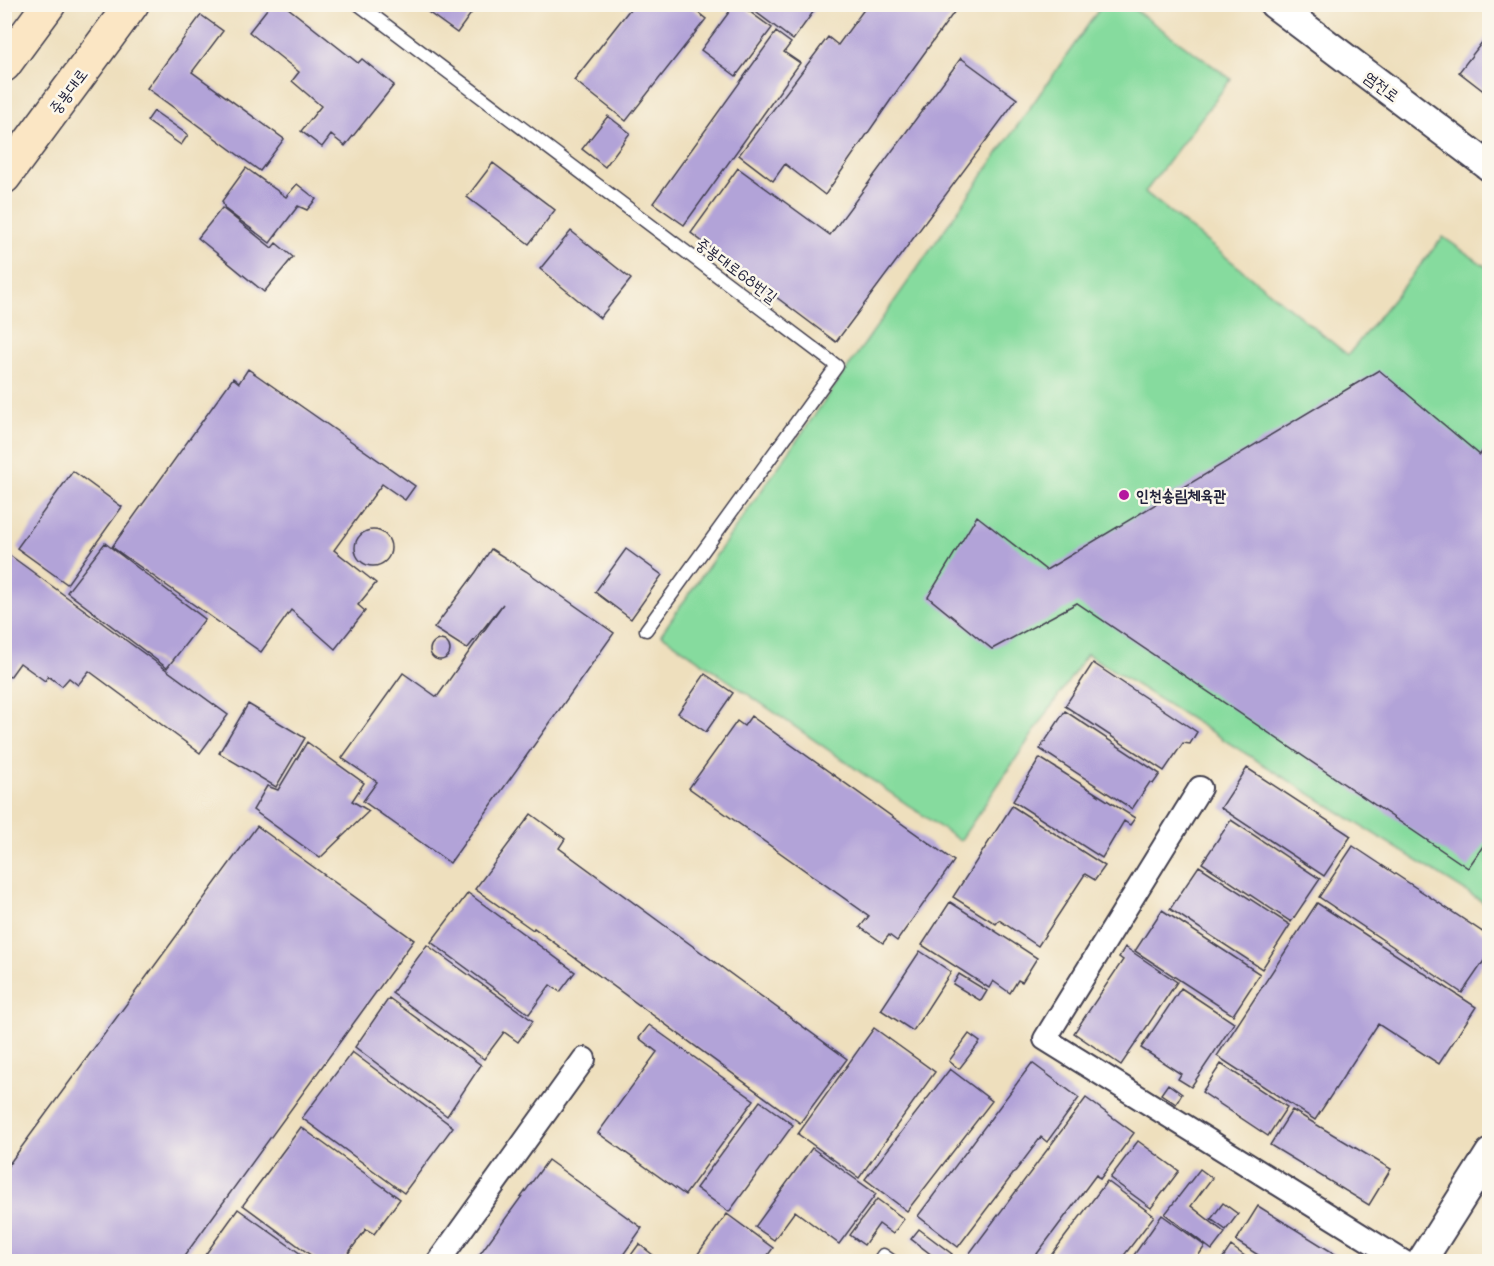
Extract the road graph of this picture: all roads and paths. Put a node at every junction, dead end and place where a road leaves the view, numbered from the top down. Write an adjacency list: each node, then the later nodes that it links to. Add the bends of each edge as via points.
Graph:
1 (49, 4): 5 (main road)
2 (132, 4): 7 (main road, 중봉대로)
3 (358, 4): 8 (lane, 중봉대로68번길, via 837,366)
4 (1274, 4): 6 (street, 염전로)
5 (4, 65)
6 (1490, 167)
7 (4, 177)
8 (646, 630)
9 (1200, 788): 15 (street, via 1045,1039)
10 (585, 1059): 12 (street)
11 (1490, 1153): 16 (street)
12 (438, 1262)
13 (878, 1262): 14 (lane, via 883,1255)
14 (893, 1262)
15 (1404, 1262)
16 (1421, 1262)

